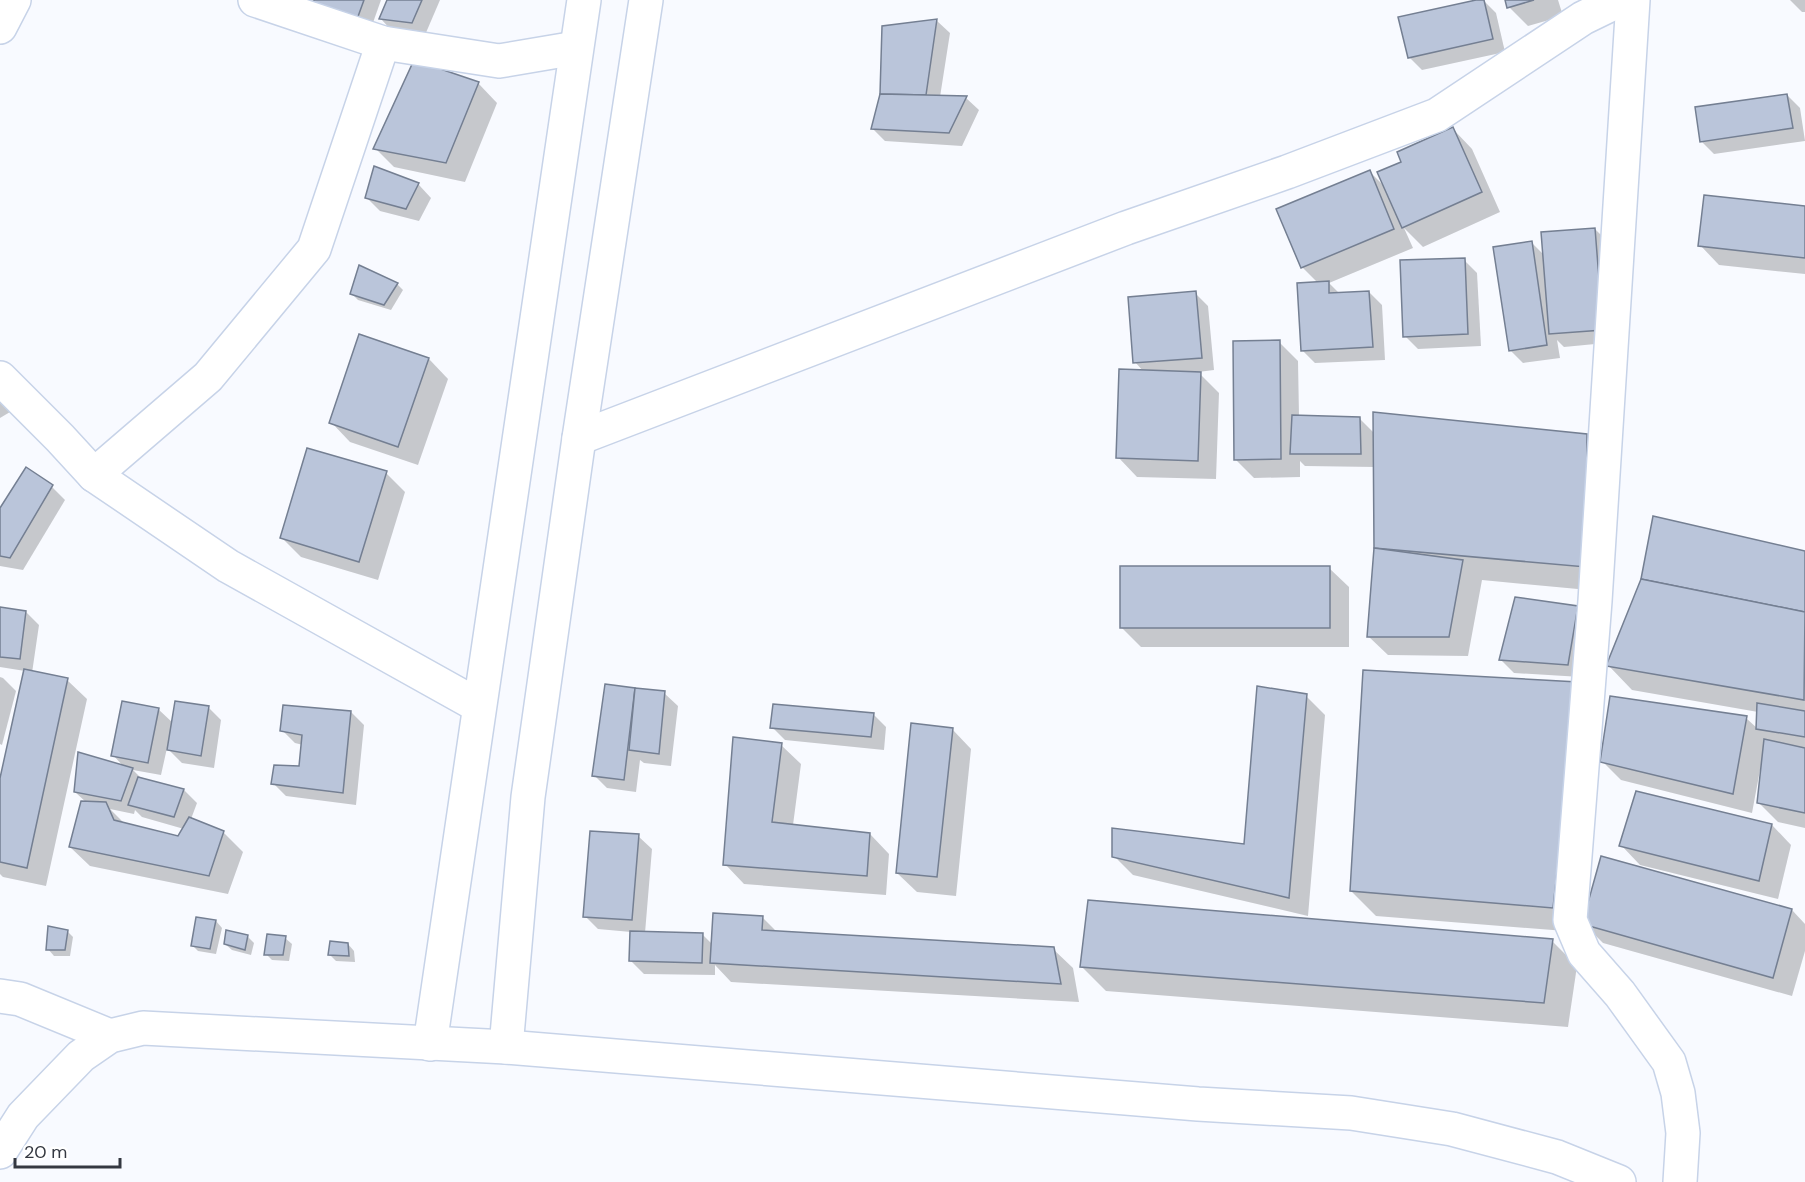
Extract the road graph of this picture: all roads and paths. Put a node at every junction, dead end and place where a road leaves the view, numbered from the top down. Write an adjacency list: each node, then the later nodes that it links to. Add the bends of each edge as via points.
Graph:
1 (14, 0): 8 (main road)
2 (255, 0): 9 (main road)
3 (584, 0): 10 (main road)
4 (646, 0): 12 (main road)
5 (1620, 0): 7 (main road)
6 (1633, 0): 21 (main road, via 1595,601 1570,920 1584,953 1620,994 1669,1062 1683,1133)
7 (1580, 9): 12 (main road, via 1437,115 1126,228)
8 (0, 27)
9 (383, 43): 10 (main road, via 499,61); 13 (main road, via 314,249 208,377)
10 (576, 48): 14 (main road)
11 (0, 378): 13 (main road)
12 (579, 438): 18 (main road, via 528,797)
13 (93, 475): 14 (main road, via 228,566)
14 (479, 706): 17 (main road)
15 (0, 996): 16 (main road, via 20,999)
16 (110, 1036): 17 (main road, via 143,1028); 19 (main road, via 81,1056 23,1116)
17 (430, 1044): 18 (main road)
18 (506, 1047): 20 (main road, via 1351,1113 1452,1129 1557,1157)
19 (0, 1152)
20 (1618, 1182)
21 (1680, 1182)

